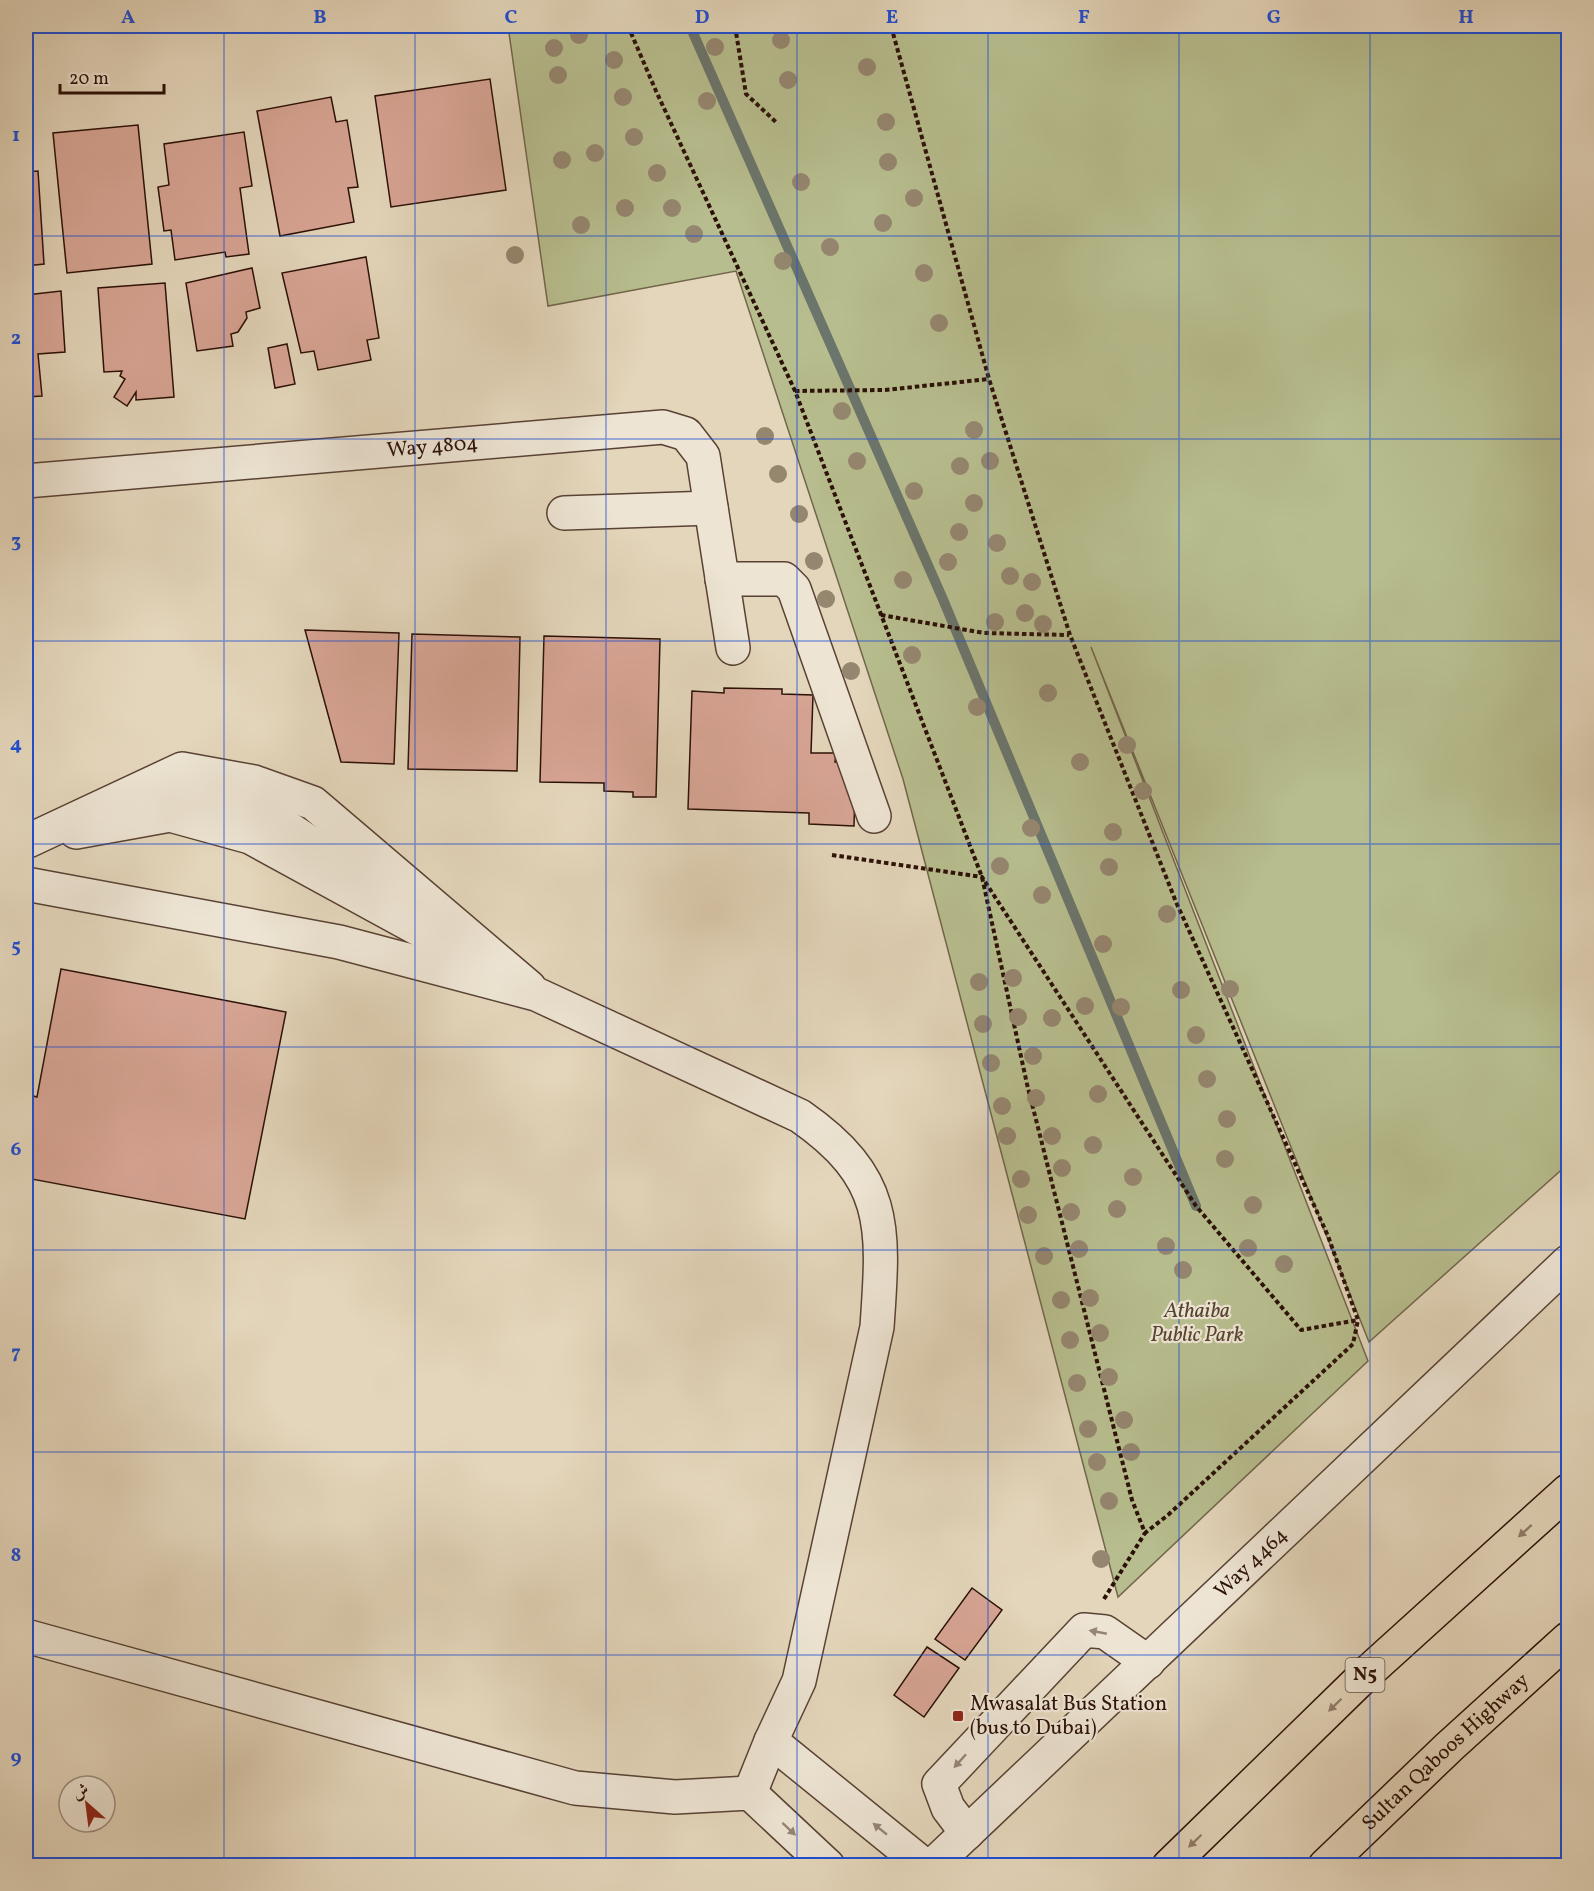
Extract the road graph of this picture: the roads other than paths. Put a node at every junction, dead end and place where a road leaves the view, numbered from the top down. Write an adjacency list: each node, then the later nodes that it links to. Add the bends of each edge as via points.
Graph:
1 (26, 480): 2 (street, Way 4804, via 663,427 686,434 703,456)
2 (711, 508): 3 (street); 4 (street, Way 4804)
3 (564, 513)
4 (722, 579): 5 (street, Way 4804); 6 (street, via 784,579 794,589)
5 (733, 648)
6 (874, 816)
7 (27, 841): 9 (street, via 174,789 270,816)
8 (26, 884): 9 (street, via 339,942)
9 (536, 994): 15 (street, via 800,1116 831,1137 858,1167 876,1206 881,1271 877,1327 799,1681)
10 (1569, 1262): 14 (street, Way 4464)
11 (1569, 1491): 21 (highway, N5, one-way to 21, via 1367,1673)
12 (26, 1636): 16 (street, via 575,1788 675,1797)
13 (1569, 1639): 22 (highway, Sultan Qaboos Highway)
14 (1148, 1662): 17 (street, Way 4464); 17 (street, one-way to 17, via 1105,1632 1084,1630 939,1784 948,1809)
15 (771, 1741): 16 (street); 19 (street, one-way to 15)
16 (750, 1793): 18 (street, one-way to 18)
17 (967, 1833): 20 (street, Way 4464)
18 (828, 1866)
19 (925, 1866)
20 (933, 1866)
21 (1169, 1866)
22 (1325, 1866)

